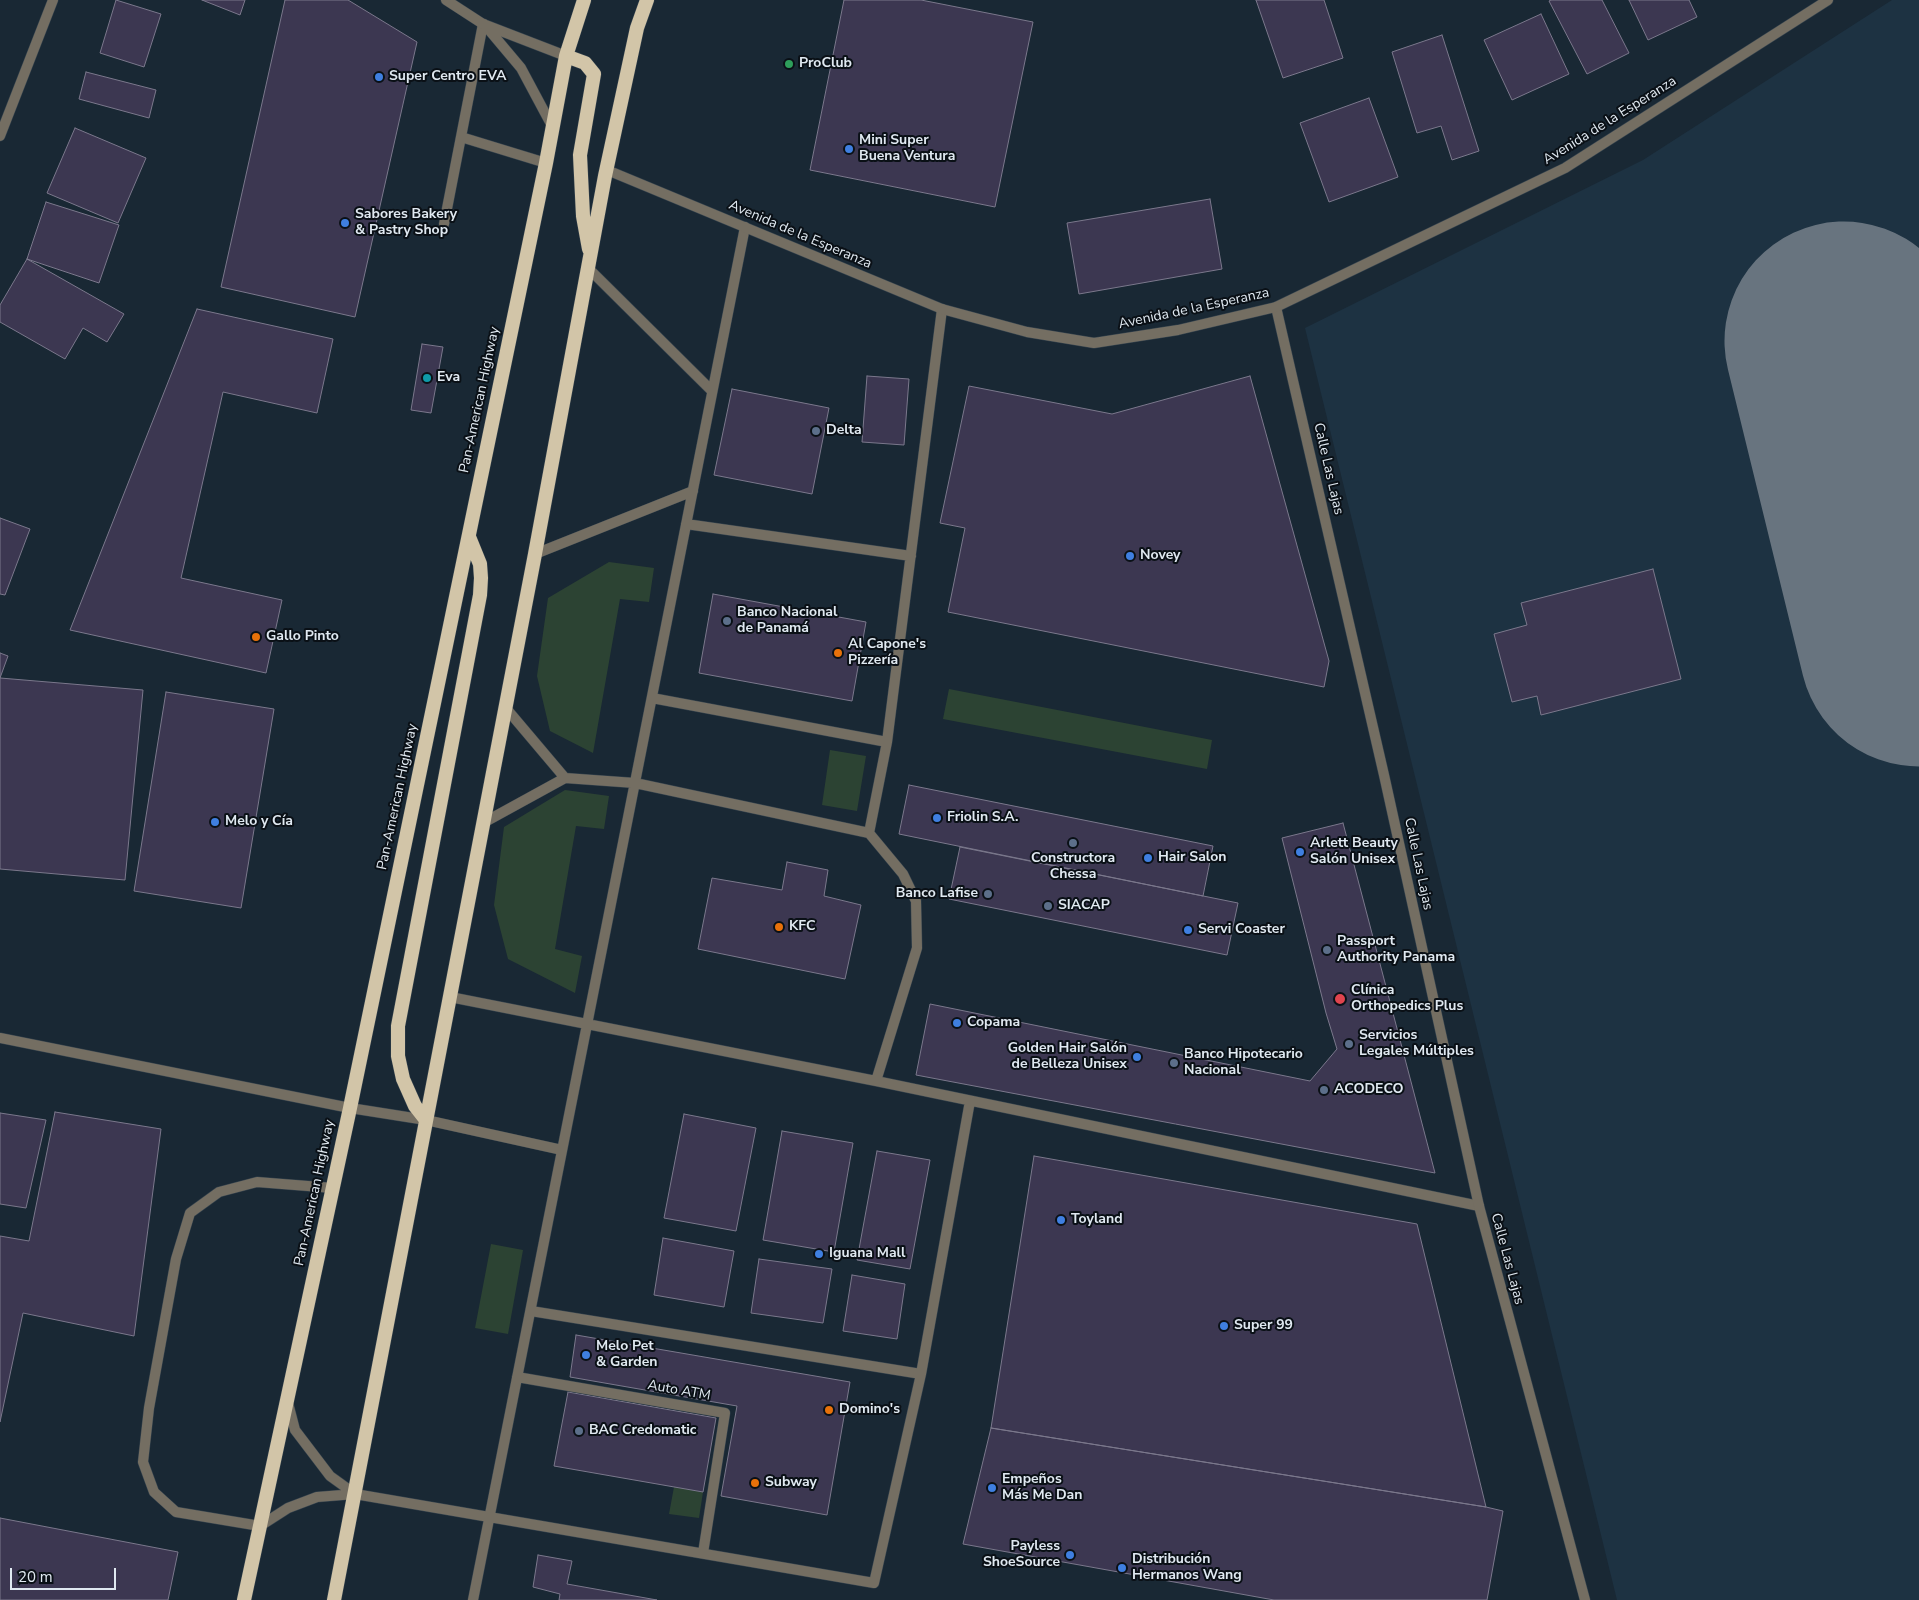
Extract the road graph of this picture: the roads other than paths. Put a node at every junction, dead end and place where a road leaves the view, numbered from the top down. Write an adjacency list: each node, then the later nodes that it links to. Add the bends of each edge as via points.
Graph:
1 (53, 0): 9 (street)
2 (446, 0): 6 (street)
3 (584, 0): 7 (highway, Pan-American Highway)
4 (647, 0): 12 (highway, via 637,28)
5 (1828, 0): 16 (street, Avenida de la Esperanza, via 1565,168)
6 (484, 24): 7 (street); 8 (street, via 521,68); 10 (street)
7 (566, 56): 8 (highway, Pan-American Highway); 15 (highway, via 585,63 594,74 580,155 583,216)
8 (552, 126): 11 (highway, Pan-American Highway)
9 (0, 136)
10 (461, 137): 11 (street); 13 (street)
11 (546, 163): 21 (highway, Pan-American Highway)
12 (606, 170): 14 (street, Avenida de la Esperanza); 15 (highway)
13 (444, 224)
14 (745, 227): 17 (street, Avenida de la Esperanza); 18 (street)
15 (590, 263): 18 (street); 22 (highway)
16 (1276, 307): 17 (street, Avenida de la Esperanza, via 1178,330 1094,343 1027,332); 40 (street, Calle Las Lajas)
17 (942, 310): 23 (street)
18 (712, 392): 19 (street)
19 (693, 491): 20 (street); 22 (street)
20 (686, 524): 23 (street); 24 (street)
21 (468, 537): 36 (highway, Pan-American Highway); 37 (highway, via 480,564 480,595 398,1026 398,1056 403,1079 415,1106)
22 (535, 554): 25 (highway)
23 (911, 556): 26 (street)
24 (652, 698): 26 (street); 28 (street)
25 (505, 708): 27 (street); 29 (highway)
26 (887, 742): 30 (street)
27 (565, 778): 28 (street); 29 (street)
28 (635, 783): 30 (street); 32 (street)
29 (483, 823): 31 (highway)
30 (869, 834): 34 (street, via 903,874 916,901 917,948)
31 (450, 997): 32 (street); 37 (highway)
32 (587, 1024): 34 (street); 38 (street)
33 (0, 1038): 36 (street)
34 (876, 1081): 35 (street)
35 (970, 1101): 40 (street); 42 (street)
36 (350, 1108): 37 (street); 39 (highway, Pan-American Highway)
37 (426, 1120): 38 (street); 45 (highway)
38 (562, 1150): 41 (street)
39 (333, 1188): 44 (highway, Pan-American Highway); 47 (street, via 258,1182 219,1192 190,1213 176,1260 149,1408 143,1462 154,1492 176,1512)
40 (1479, 1206): 52 (street, Calle Las Lajas)
41 (531, 1311): 42 (street); 43 (street)
42 (921, 1374): 48 (street, via 874,1583)
43 (517, 1377): 46 (street); 48 (street, Auto ATM, via 725,1413)
44 (287, 1399): 45 (street, via 295,1430 330,1476); 47 (highway, Pan-American Highway)
45 (354, 1494): 46 (street); 47 (street, via 317,1496 288,1508); 50 (highway)
46 (490, 1516): 48 (street); 51 (street)
47 (260, 1526): 49 (highway, Pan-American Highway)
48 (703, 1553)
49 (244, 1600)
50 (334, 1600)
51 (473, 1600)
52 (1585, 1600)

